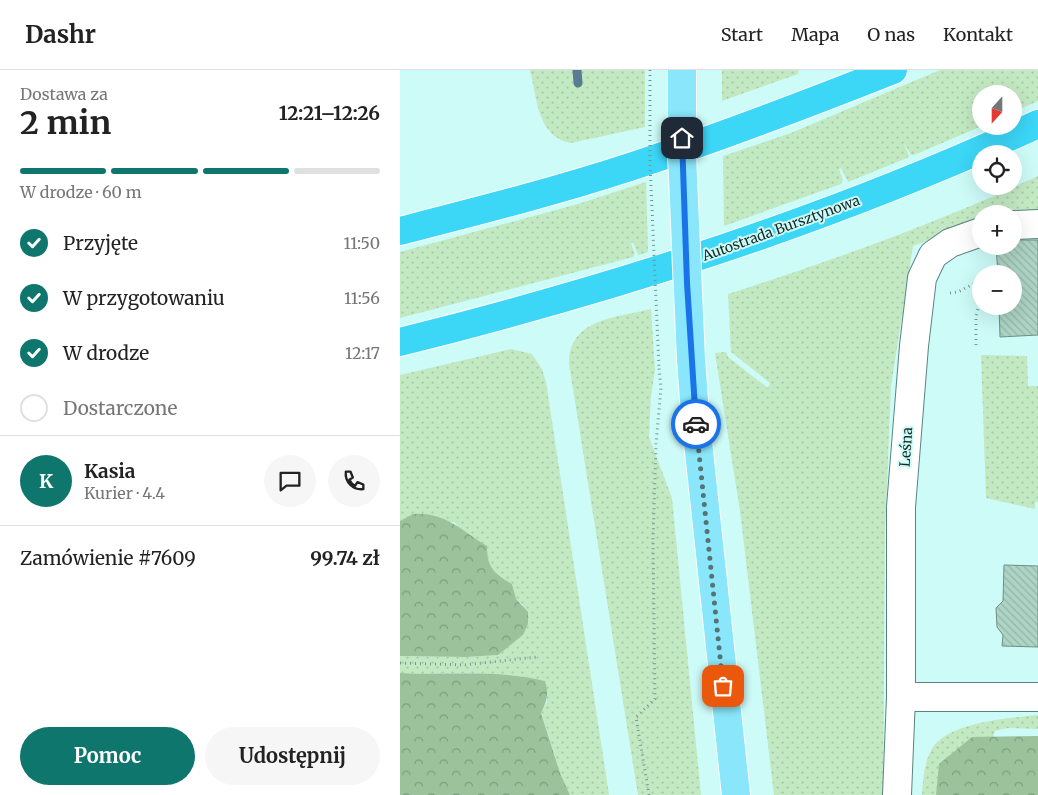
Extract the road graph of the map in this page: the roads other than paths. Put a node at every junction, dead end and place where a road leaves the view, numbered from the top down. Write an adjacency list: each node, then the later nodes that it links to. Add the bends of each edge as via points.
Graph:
1 (682, 70): 11 (main road, bridge, via 683,165 695,414)
2 (893, 70): 6 (highway, via 761,122 632,166 543,194)
3 (1038, 124): 8 (highway, Autostrada Bursztynowa, via 916,177 741,244 566,299)
4 (1038, 224): 5 (street)
5 (1022, 225)
6 (400, 231)
7 (972, 235): 9 (street, Leśna, via 950,243 933,255 922,278 902,507)
8 (400, 342)
9 (901, 697): 10 (street); 12 (street, Leśna)
10 (1038, 697)
11 (736, 795)
12 (897, 795)

